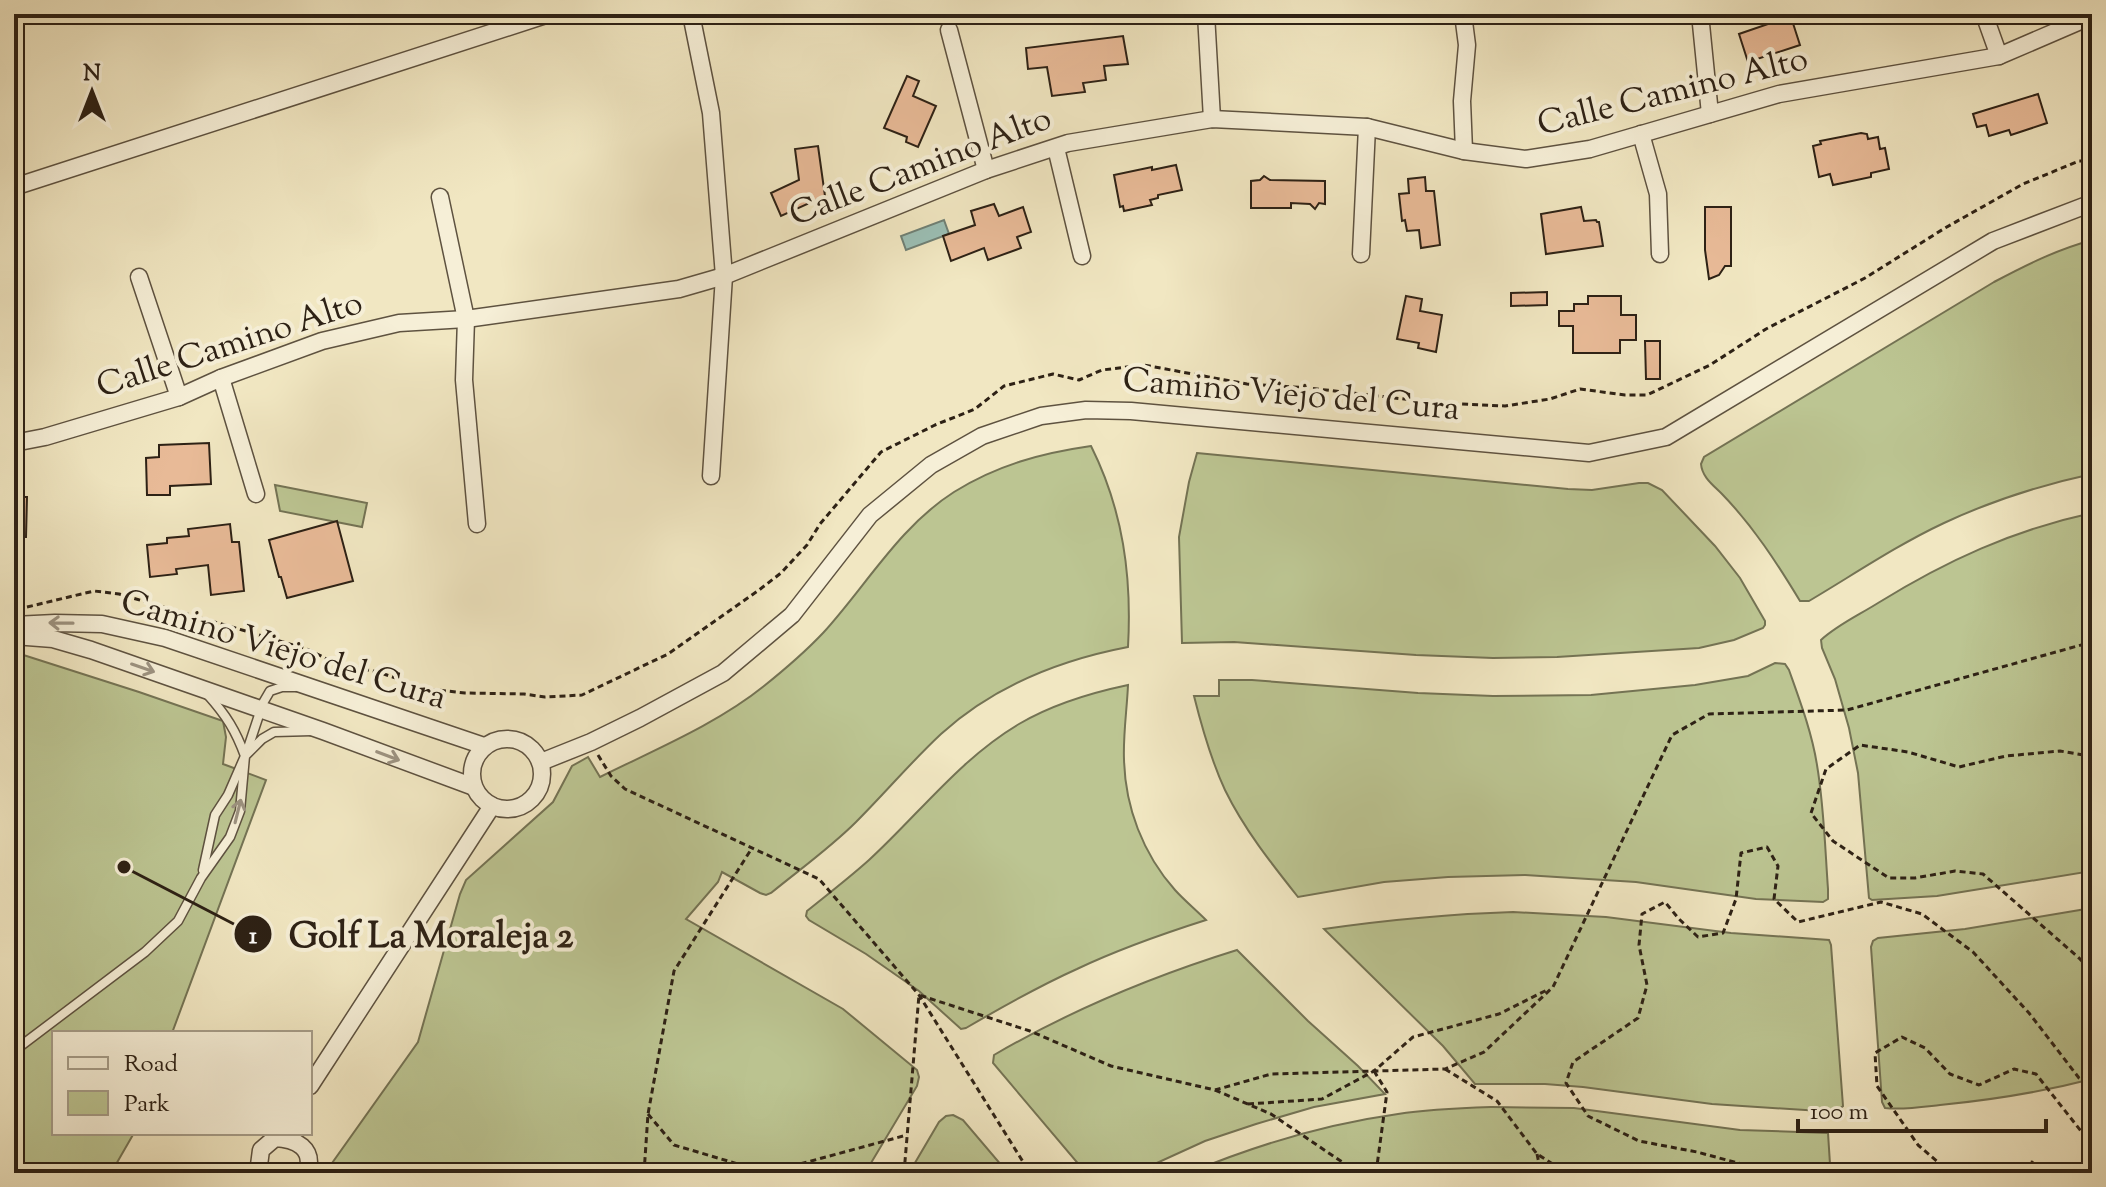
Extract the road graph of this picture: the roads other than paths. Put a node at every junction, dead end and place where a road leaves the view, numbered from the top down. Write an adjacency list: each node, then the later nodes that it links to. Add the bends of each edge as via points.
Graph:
1 (549, 14): 17 (street)
2 (691, 14): 23 (street, via 711,113)
3 (1206, 14): 11 (street)
4 (1463, 14): 15 (street)
5 (1700, 14): 10 (street)
6 (1984, 14): 9 (street)
7 (2092, 16): 9 (street, Calle Camino Alto)
8 (949, 30): 16 (street)
9 (1999, 56): 10 (street, Calle Camino Alto, via 1779,94)
10 (1710, 114): 13 (street, Calle Camino Alto)
11 (1212, 119): 12 (street, Calle Camino Alto); 14 (street, Calle Camino Alto)
12 (1367, 127): 15 (street, Calle Camino Alto); 20 (street)
13 (1641, 134): 15 (street, Calle Camino Alto, via 1526,159); 21 (street, via 1658,194)
14 (1056, 148): 16 (street, Calle Camino Alto); 22 (street)
15 (1464, 151)
16 (986, 170): 23 (street, Calle Camino Alto)
17 (14, 187)
18 (440, 197): 25 (street)
19 (2092, 203): 40 (street, Camino Viejo del Cura, via 1993,241 1666,437 1589,453 1086,410 1041,416 982,436 931,465 870,515 792,615 723,673)
20 (1361, 254)
21 (1660, 254)
22 (1082, 256)
23 (724, 276): 25 (street, Calle Camino Alto, via 679,289); 29 (street)
24 (139, 277): 27 (street)
25 (466, 319): 26 (street, Calle Camino Alto, via 399,323 322,341); 31 (street, via 464,380)
26 (221, 378): 27 (street, Calle Camino Alto); 30 (street)
27 (179, 397): 28 (street, Calle Camino Alto)
28 (14, 443)
29 (711, 476)
30 (256, 494)
31 (477, 524)
32 (14, 625): 34 (street, Camino Viejo del Cura, one-way to 32, via 165,638 102,624)
33 (14, 636): 35 (street, Camino Viejo del Cura, one-way to 35, via 78,646)
34 (311, 687): 36 (lane, via 270,691); 38 (street, Camino Viejo del Cura)
35 (202, 689): 36 (street, Camino Viejo del Cura); 39 (lane, via 226,715)
36 (261, 710): 37 (street, Camino Viejo del Cura); 39 (lane)
37 (323, 731): 39 (lane, via 274,732); 41 (street, Camino Viejo del Cura, one-way to 41)
38 (484, 746): 40 (street, via 510,738 534,750); 41 (street, via 471,773)
39 (245, 756): 43 (lane, via 215,815); 43 (lane, one-way to 39, via 230,837 240,811)
40 (541, 762): 42 (street, via 540,789 532,800 506,810)
41 (474, 787): 42 (street)
42 (492, 806): 45 (street)
43 (201, 878): 44 (lane, via 178,921 145,952)
44 (14, 1051)
45 (312, 1083)
46 (303, 1135): 48 (street)
47 (277, 1136): 48 (street, via 292,1139); 49 (street, via 261,1150)
48 (307, 1152): 50 (street)
49 (257, 1172)
50 (307, 1173)

